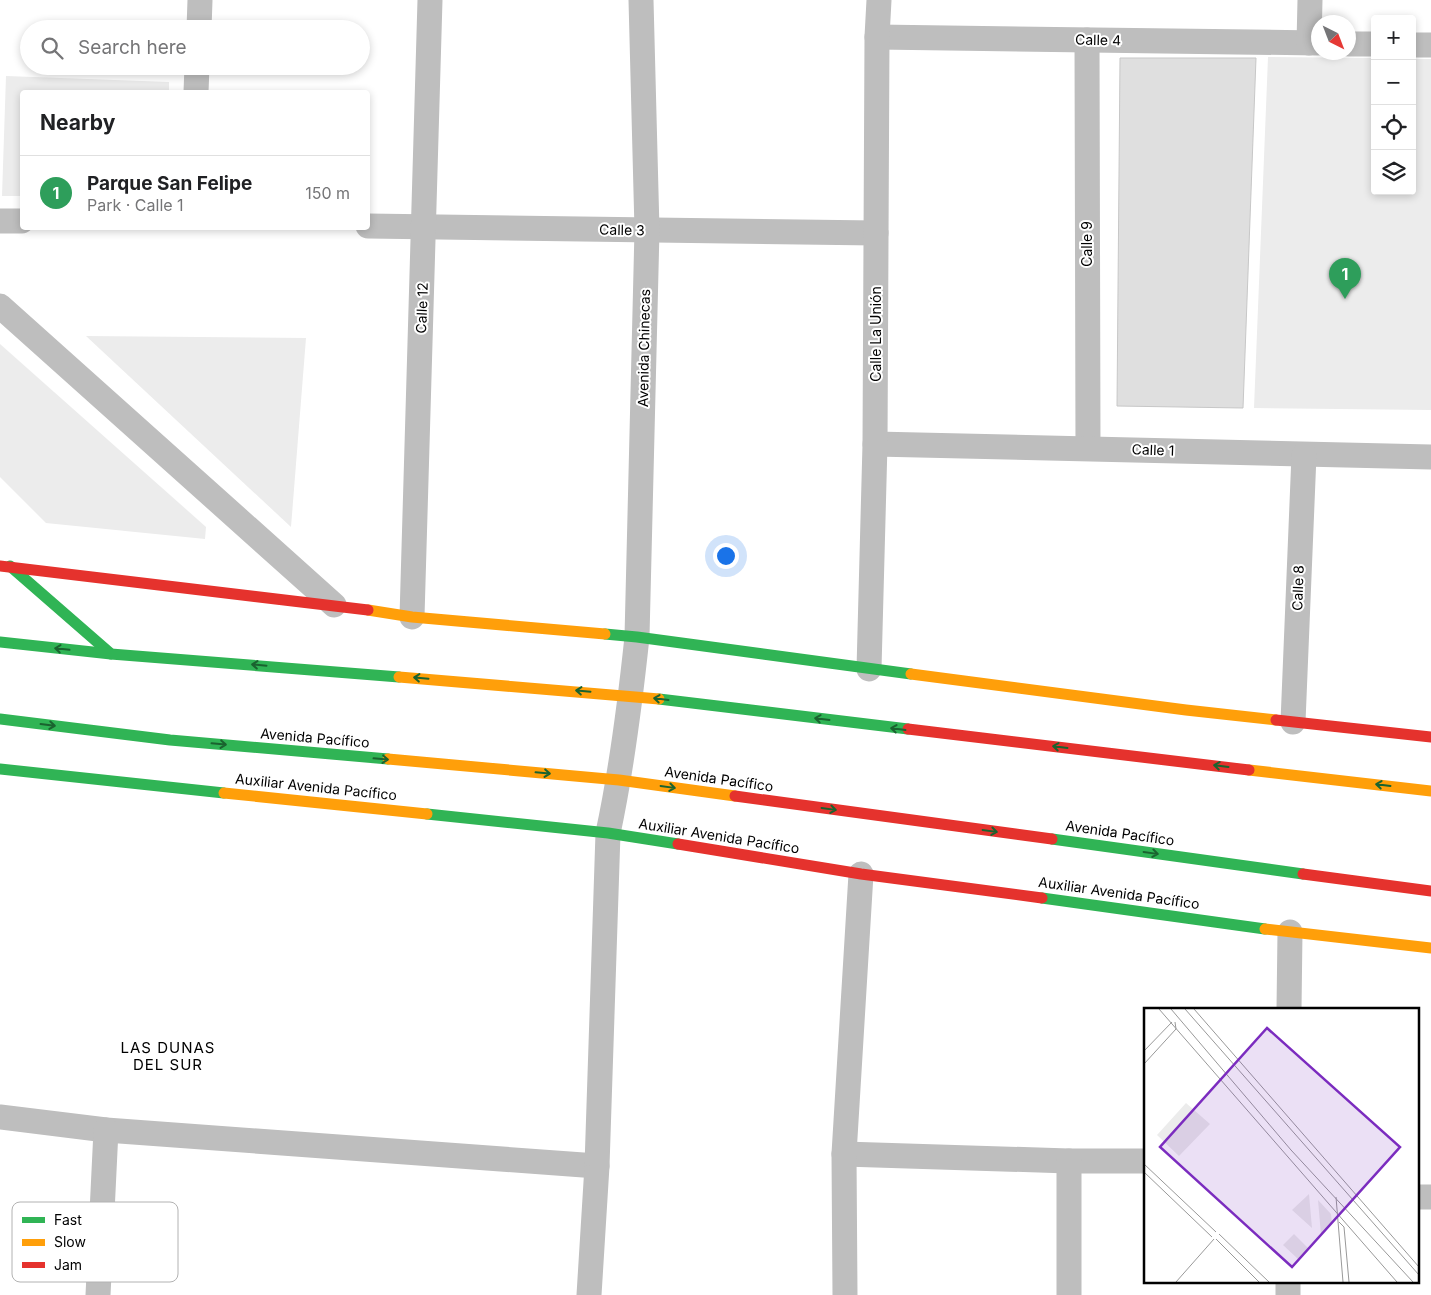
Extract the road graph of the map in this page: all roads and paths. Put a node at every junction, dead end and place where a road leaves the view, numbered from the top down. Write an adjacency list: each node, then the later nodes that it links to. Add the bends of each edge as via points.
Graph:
1 (200, 0): 7 (street)
2 (430, 0): 20 (street, Calle 12)
3 (641, 0): 21 (street, Avenida Chinecas)
4 (879, 0): 8 (street, Calle La Unión)
5 (1310, 0): 6 (street)
6 (1311, 15)
7 (199, 20)
8 (877, 37): 9 (street, Calle 4); 22 (street, Calle La Unión)
9 (1087, 40): 10 (street, Calle 4); 25 (street, Calle 9)
10 (1311, 43)
11 (1356, 44): 12 (street)
12 (1371, 44)
13 (1416, 45): 14 (street)
14 (1431, 45)
15 (197, 75): 16 (street)
16 (196, 90)
17 (0, 221): 18 (street)
18 (20, 221)
19 (370, 226): 20 (street, Calle 3)
20 (424, 227): 21 (street, Calle 3); 32 (street, Calle 12)
21 (647, 230): 22 (street, Calle 3); 33 (street, Avenida Chinecas)
22 (876, 234): 24 (street, Calle La Unión)
23 (0, 306): 31 (street)
24 (875, 444): 25 (street, Calle 1); 36 (street, Calle La Unión)
25 (1088, 448): 26 (street, Calle 1)
26 (1304, 455): 27 (street, Calle 1); 39 (street, Calle 8)
27 (1431, 457)
28 (0, 557): 30 (main road)
29 (0, 566): 30 (main road)
30 (13, 568): 31 (main road); 35 (main road)
31 (334, 605): 32 (main road)
32 (412, 617): 33 (main road)
33 (637, 637): 36 (main road); 37 (street, Avenida Chinecas)
34 (0, 642): 35 (main road, one-way to 34)
35 (111, 654): 37 (main road, one-way to 35)
36 (870, 669): 39 (main road)
37 (631, 695): 42 (street, Avenida Chinecas); 43 (main road, one-way to 37)
38 (0, 719): 42 (main road, Avenida Pacífico, one-way to 42, via 170,740)
39 (1293, 722): 40 (main road)
40 (1431, 737)
41 (0, 769): 44 (main road, Auxiliar Avenida Pacífico)
42 (620, 780): 44 (street); 46 (main road, Avenida Pacífico, one-way to 46)
43 (1431, 791)
44 (608, 833): 45 (main road, Auxiliar Avenida Pacífico); 55 (street)
45 (861, 874): 47 (main road, Auxiliar Avenida Pacífico); 52 (street)
46 (1431, 891)
47 (1290, 932): 48 (main road, Auxiliar Avenida Pacífico); 49 (street)
48 (1431, 948)
49 (1289, 1008)
50 (0, 1117): 51 (street)
51 (106, 1130): 55 (street); 58 (street)
52 (844, 1154): 53 (street); 63 (street)
53 (1069, 1161): 54 (street); 64 (street)
54 (1144, 1162)
55 (597, 1166): 62 (street)
56 (1418, 1197): 57 (street)
57 (1431, 1197)
58 (103, 1202)
59 (99, 1282): 61 (street)
60 (1288, 1282): 65 (street)
61 (98, 1295)
62 (588, 1295)
63 (845, 1295)
64 (1069, 1295)
65 (1288, 1295)

